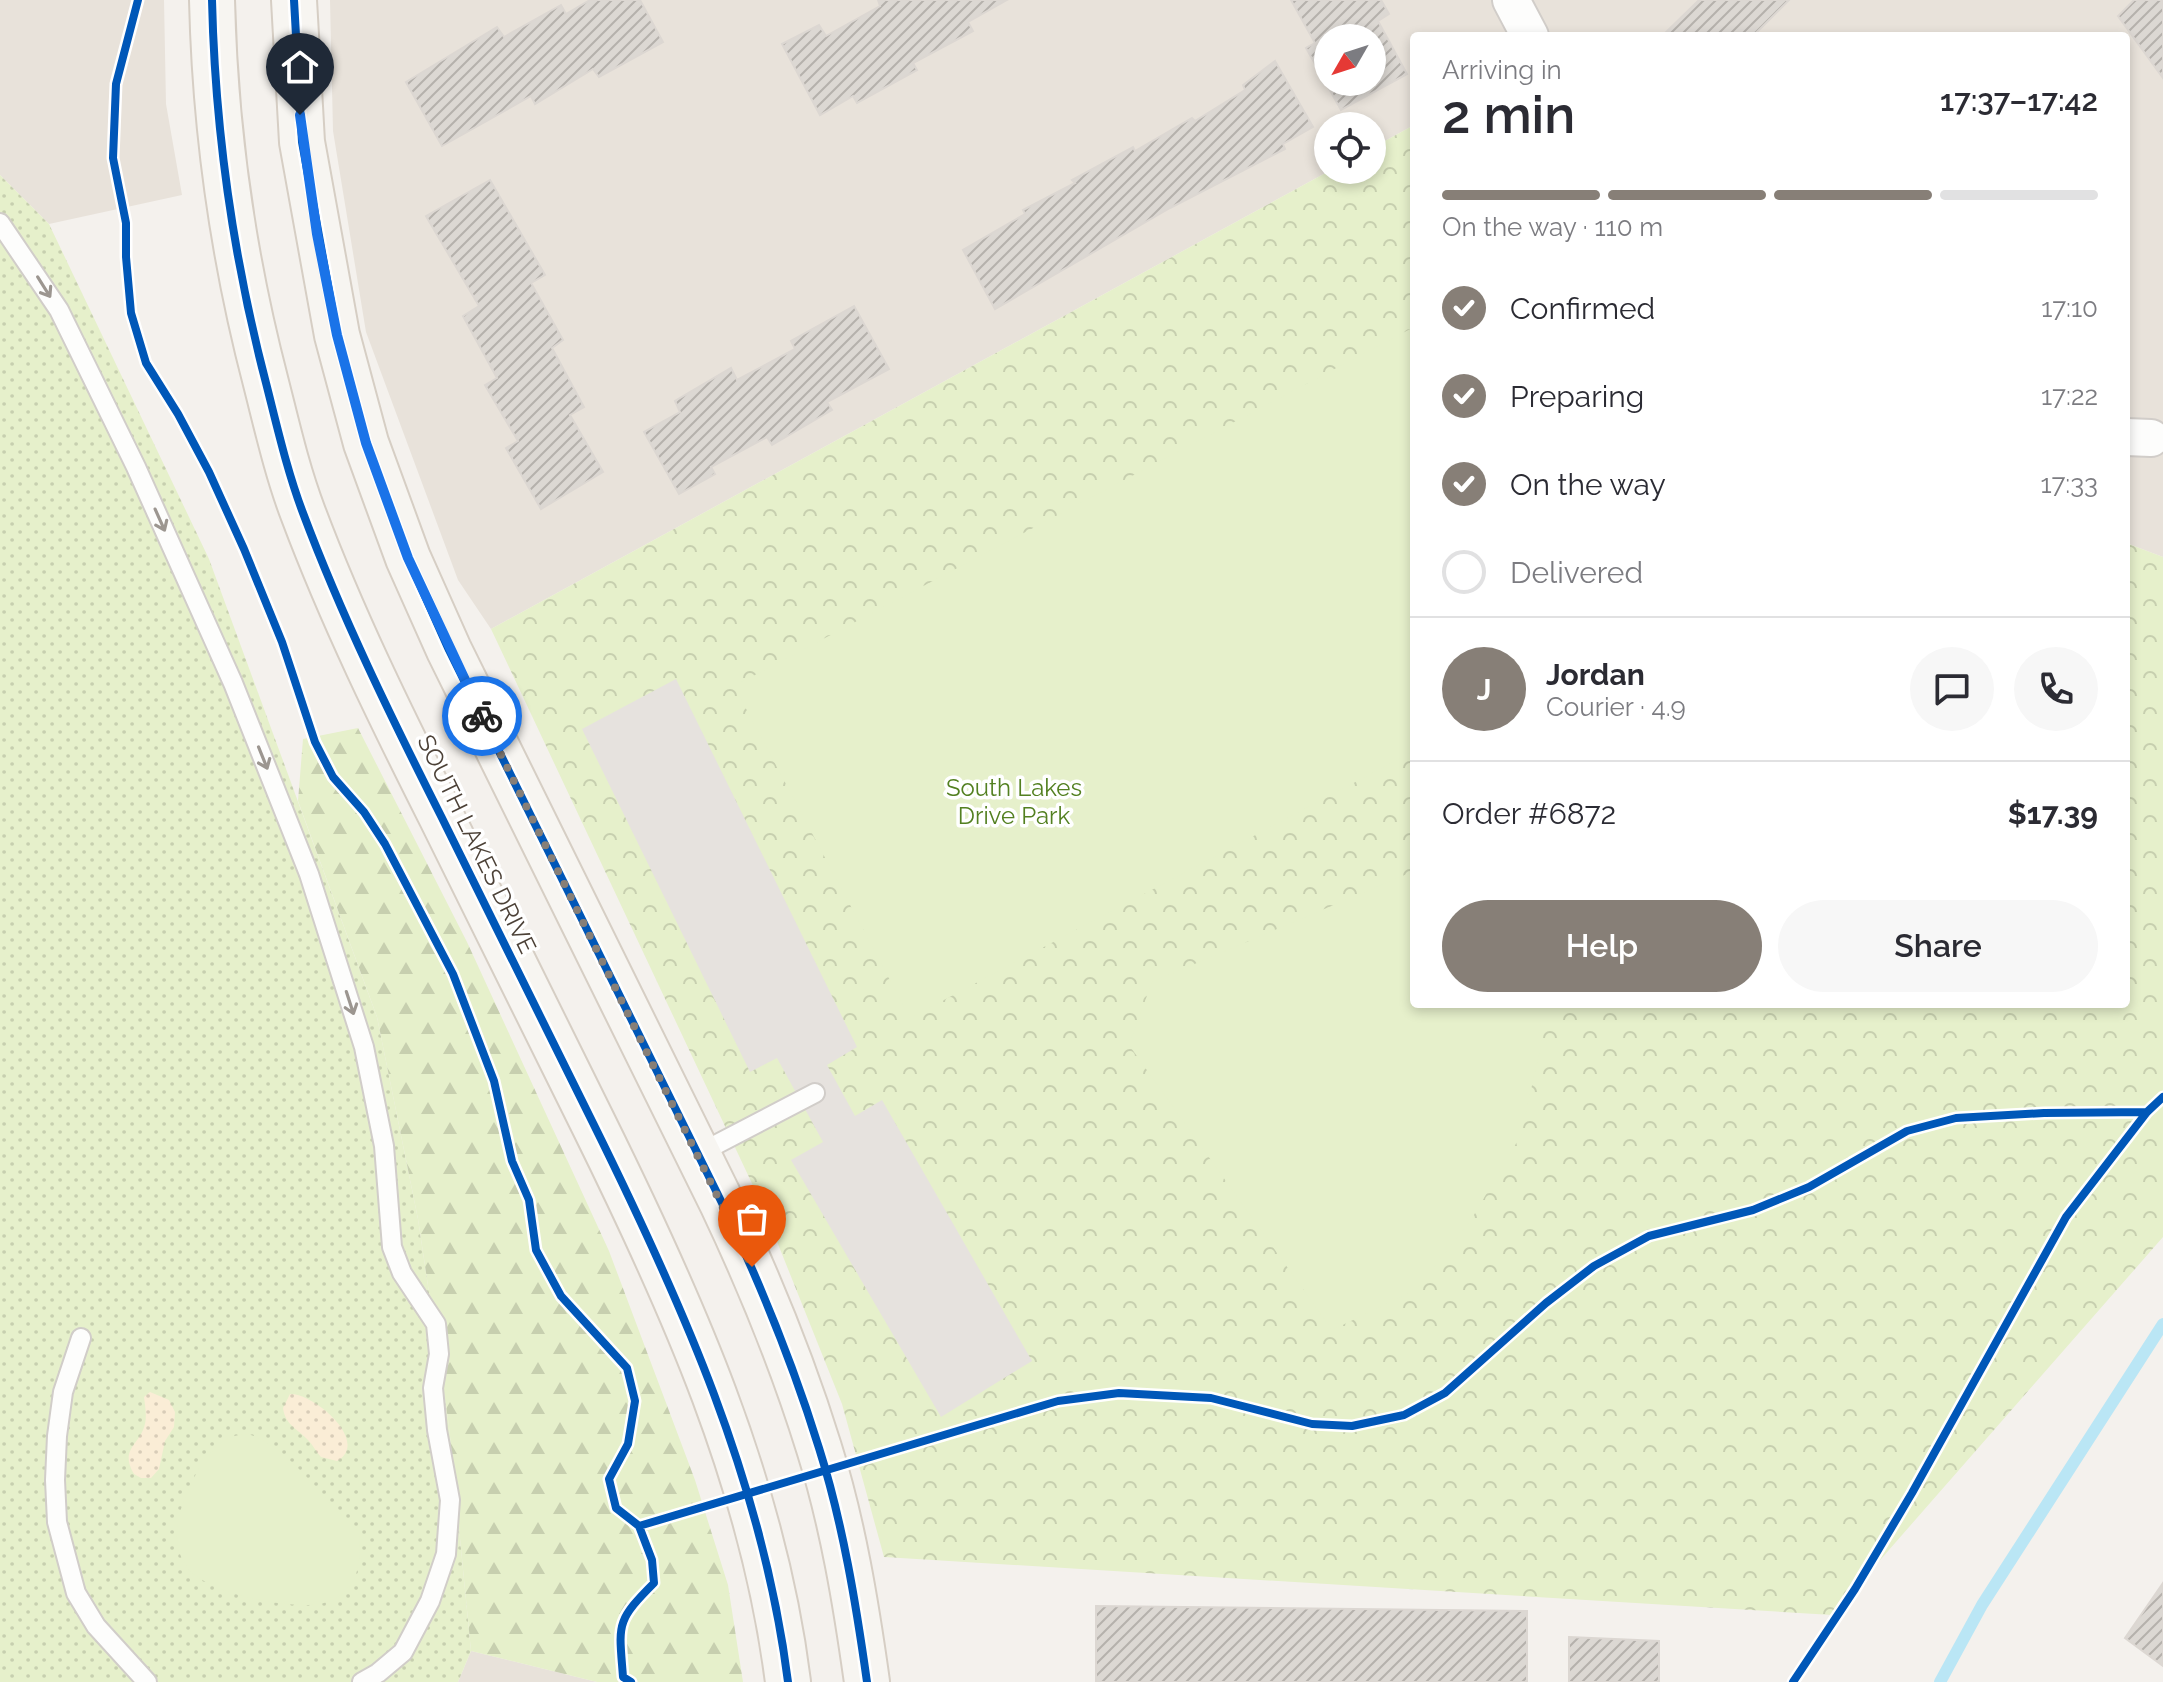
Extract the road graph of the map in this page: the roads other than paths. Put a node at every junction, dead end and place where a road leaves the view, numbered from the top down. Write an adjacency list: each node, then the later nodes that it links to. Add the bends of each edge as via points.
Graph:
1 (212, 0): 11 (main road, SOUTH LAKES DRIVE, via 226,196 260,362 301,508 359,649 683,1313 741,1468 776,1608)
2 (294, 0): 7 (main road, via 302,142 314,219 366,443 449,650)
3 (1511, 0): 4 (street)
4 (1528, 32)
5 (0, 223): 10 (lane, one-way to 10, via 59,310 136,467 239,698 309,874 364,1047 384,1146 392,1247 402,1273 436,1324 439,1354 433,1388 450,1500 446,1554 430,1601 403,1652)
6 (815, 1093): 7 (lane)
7 (698, 1154): 12 (main road, via 752,1267 820,1451 845,1549)
8 (81, 1338): 9 (lane, via 63,1392 57,1436 57,1522 76,1593 96,1626)
9 (147, 1682)
10 (362, 1682)
11 (788, 1682)
12 (867, 1682)

